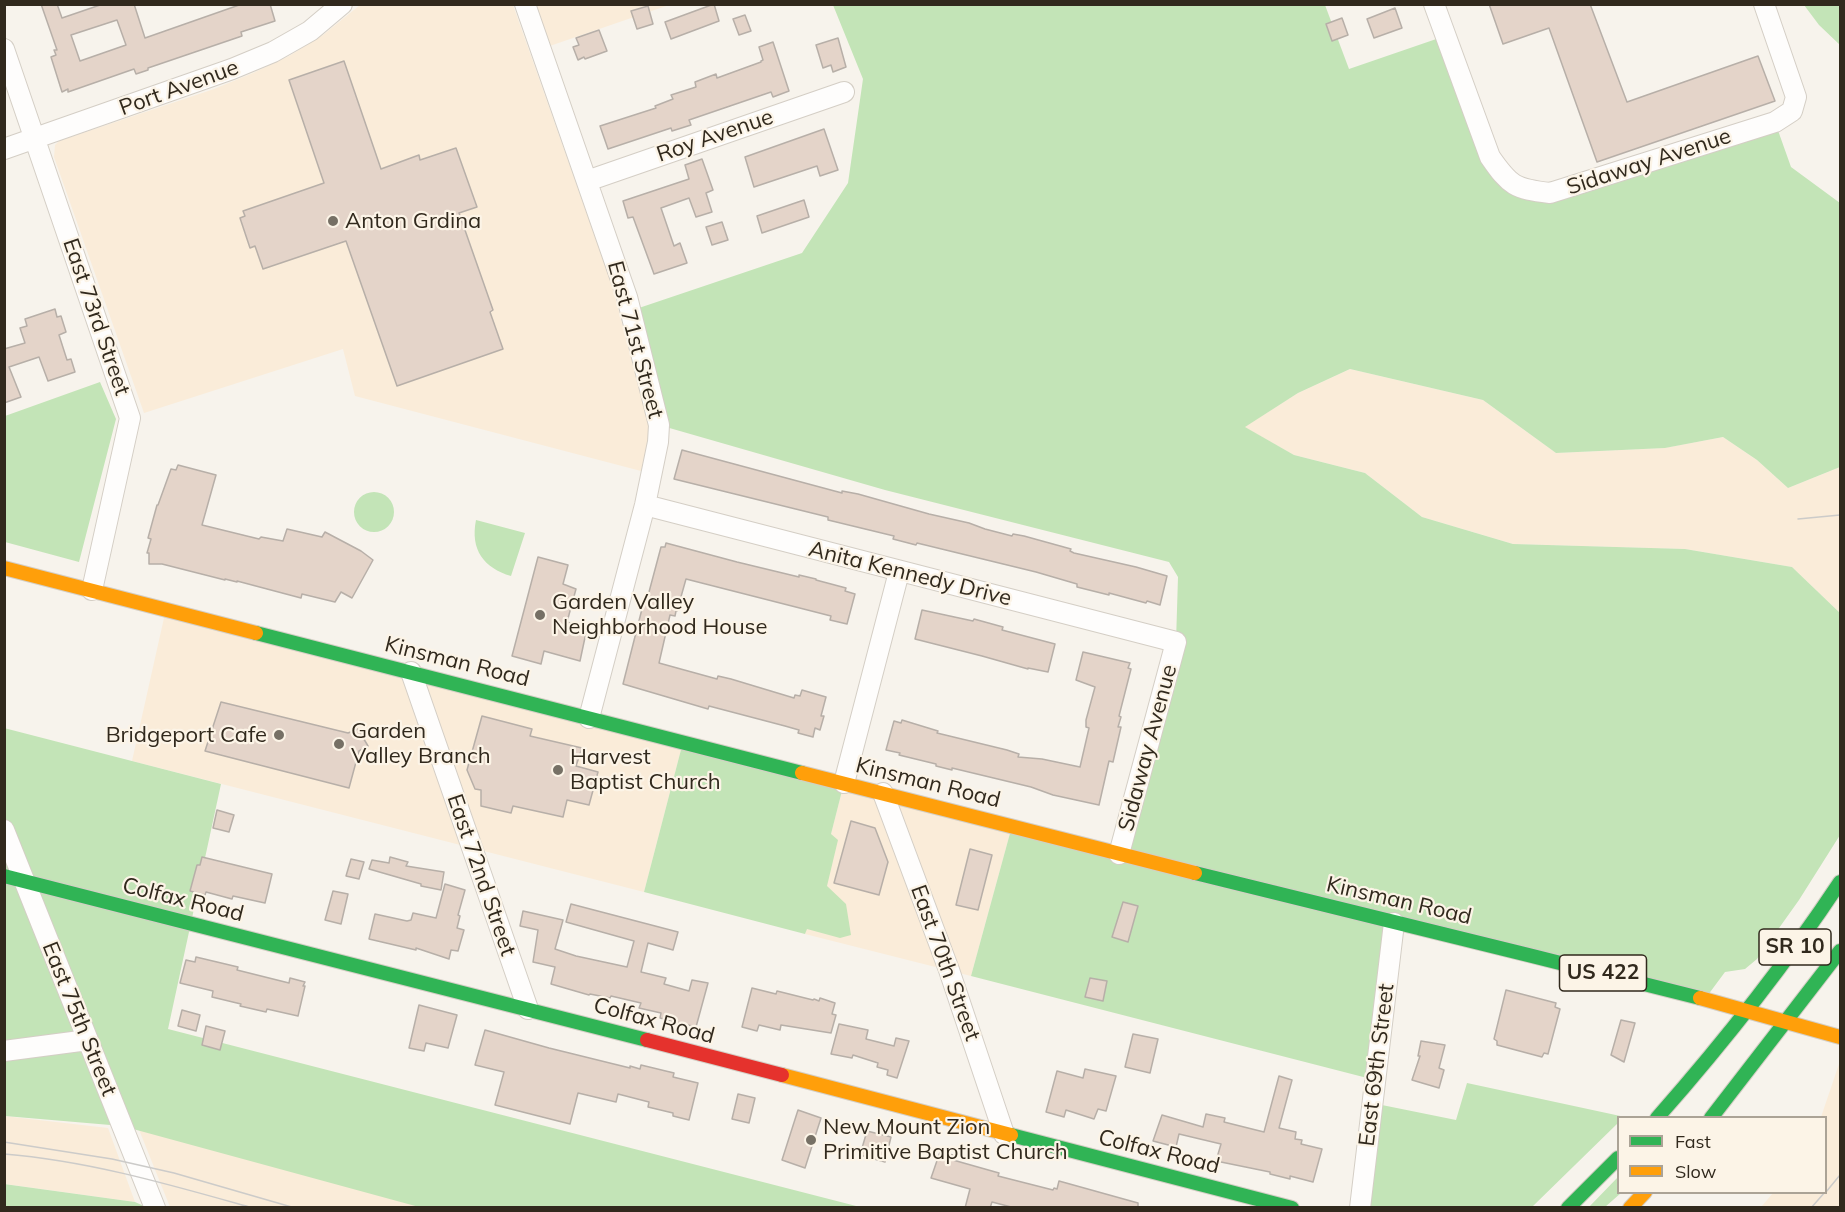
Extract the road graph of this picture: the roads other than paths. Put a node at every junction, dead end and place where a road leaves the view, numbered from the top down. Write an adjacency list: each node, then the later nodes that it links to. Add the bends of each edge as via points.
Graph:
1 (525, 4): 9 (street, East 71st Street)
2 (1434, 4): 3 (street, Sidaway Avenue, via 1490,157 1505,179 1526,190 1550,194 1775,122 1792,111 1796,97)
3 (1764, 4)
4 (338, 6): 7 (street, Port Avenue, via 310,31 273,52)
5 (4, 49): 7 (street, East 73rd Street)
6 (844, 92): 9 (street, Roy Avenue)
7 (35, 138): 8 (street, Port Avenue); 13 (street, East 73rd Street, via 129,418)
8 (4, 149)
9 (587, 182): 10 (street, East 71st Street, via 627,297 659,425)
10 (645, 505): 12 (street, Anita Kennedy Drive); 16 (street, East 71st Street)
11 (4, 568): 13 (main road, Kinsman Road / US 422)
12 (899, 572): 14 (street, Anita Kennedy Drive); 17 (street)
13 (92, 590): 15 (main road, Kinsman Road / US 422)
14 (1176, 642): 20 (street, Sidaway Avenue)
15 (411, 672): 16 (main road, Kinsman Road / US 422); 26 (street, East 72nd Street)
16 (589, 718): 17 (main road, Kinsman Road / US 422)
17 (844, 783): 18 (main road, Kinsman Road / US 422)
18 (884, 793): 20 (main road, Kinsman Road / US 422); 34 (street, East 70th Street)
19 (4, 830): 22 (street, East 75th Street)
20 (1119, 854): 24 (main road, Kinsman Road / US 422)
21 (4, 876): 22 (main road, Colfax Road)
22 (24, 881): 26 (main road, Colfax Road); 30 (street, East 75th Street)
23 (1840, 882): 27 (main road, SR 10)
24 (1394, 923): 27 (main road, Kinsman Road / US 422); 39 (street, East 69th Street)
25 (1840, 951): 28 (main road, SR 10)
26 (528, 1009): 34 (main road, Colfax Road)
27 (1747, 1010): 28 (main road, Kinsman Road / US 422); 32 (main road, SR 10)
28 (1787, 1022): 29 (main road, Kinsman Road / US 422); 33 (main road, SR 10)
29 (1840, 1037)
30 (88, 1040): 31 (street); 37 (street, East 75th Street)
31 (4, 1051)
32 (1659, 1116)
33 (1713, 1116)
34 (1004, 1134): 38 (main road, Colfax Road)
35 (1617, 1159): 40 (main road)
36 (1643, 1194): 41 (main road)
37 (155, 1208)
38 (1292, 1208)
39 (1360, 1208)
40 (1568, 1208)
41 (1630, 1208)

